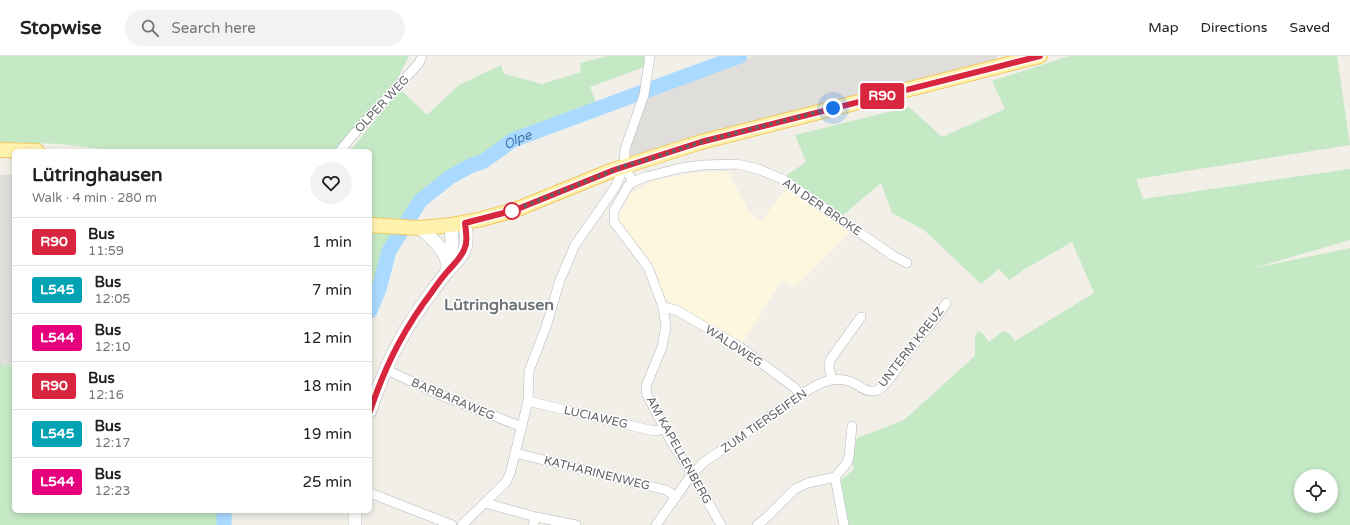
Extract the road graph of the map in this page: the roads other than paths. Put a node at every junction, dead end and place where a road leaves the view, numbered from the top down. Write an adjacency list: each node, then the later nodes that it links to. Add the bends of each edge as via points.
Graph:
1 (422, 56): 5 (street, OLPER WEG, via 419,63)
2 (650, 56): 8 (street, via 644,95 625,149)
3 (1040, 56): 4 (main road)
4 (1014, 59): 8 (main road, via 701,142)
5 (342, 149)
6 (0, 150): 7 (main road)
7 (12, 150)
8 (624, 166): 9 (street); 10 (main road, via 515,210); 22 (street, via 617,184 575,245 560,280 529,371)
9 (633, 182): 14 (street, AN DER BROKE, via 681,168 703,165 737,164 758,169 784,180); 17 (street, AM KAPELLENBERG, via 614,211 614,222 648,267)
10 (465, 223): 12 (main road); 15 (street, via 464,250 458,260)
11 (372, 225): 13 (main road)
12 (451, 225): 13 (main road); 15 (street, via 452,242)
13 (420, 228): 15 (street, via 441,248)
14 (907, 263)
15 (448, 267): 19 (street, via 398,342)
16 (946, 303): 20 (street, UNTERM KREUZ, via 938,317 911,347 880,389 872,391 842,379)
17 (663, 307): 21 (street, WALDWEG, via 676,310 740,347 795,388); 26 (street, AM KAPELLENBERG, via 666,327 662,347 646,386 647,395)
18 (861, 317): 20 (street, via 830,360)
19 (385, 369): 23 (street); 25 (street, BARBARAWEG, via 438,394)
20 (832, 380): 21 (street, ZUM TIERSEIFEN, via 814,386)
21 (800, 395): 28 (street, ZUM TIERSEIFEN)
22 (528, 401): 25 (street); 26 (street, LUCIAWEG, via 654,431)
23 (372, 405)
24 (852, 426): 29 (street, via 847,463)
25 (522, 427): 27 (street)
26 (664, 429): 28 (street, AM KAPELLENBERG)
27 (516, 453): 31 (street, KATHARINENWEG, via 666,490); 32 (street, via 506,482)
28 (692, 474): 31 (street, ZUM TIERSEIFEN); 40 (street, AM KAPELLENBERG)
29 (835, 477): 41 (street, via 808,483 795,489); 42 (street)
30 (372, 494): 36 (street)
31 (676, 496): 39 (street, ZUM TIERSEIFEN)
32 (485, 503): 34 (street); 37 (street)
33 (355, 513): 35 (street)
34 (534, 521): 38 (street)
35 (354, 525)
36 (452, 525)
37 (462, 525)
38 (576, 525)
39 (656, 525)
40 (721, 525)
41 (757, 525)
42 (844, 525)

